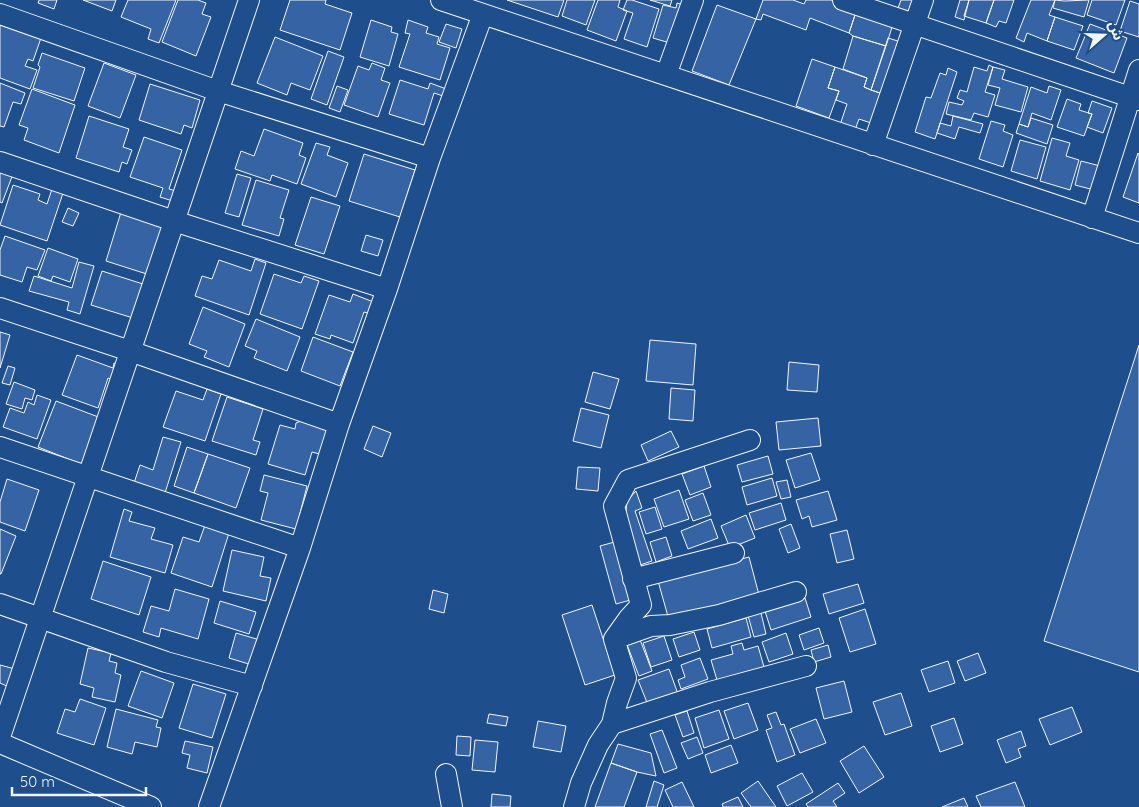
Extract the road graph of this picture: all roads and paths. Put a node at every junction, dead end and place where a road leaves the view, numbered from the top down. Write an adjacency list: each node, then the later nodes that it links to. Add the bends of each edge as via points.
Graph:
1 (248, 0): 11 (street)
2 (441, 0): 7 (street)
3 (693, 0): 10 (street)
4 (843, 0): 8 (street)
5 (923, 0): 8 (street)
6 (0, 14): 11 (street)
7 (483, 14): 10 (street); 14 (street)
8 (915, 24): 12 (street); 13 (street)
9 (1139, 70): 12 (street)
10 (666, 75): 13 (street)
11 (218, 91): 14 (street); 17 (street)
12 (1135, 99): 16 (street)
13 (874, 145): 16 (street)
14 (430, 158): 19 (street)
15 (0, 162): 17 (street)
16 (1092, 218): 18 (street)
17 (174, 221): 19 (street); 21 (street)
18 (1139, 233)
19 (387, 289): 22 (street)
20 (0, 308): 21 (street)
21 (130, 350): 22 (street); 25 (street)
22 (339, 424): 26 (street)
23 (750, 440): 28 (street, via 628,480 614,506)
24 (0, 447): 25 (street)
25 (87, 478): 26 (street); 31 (street)
26 (300, 548): 34 (street)
27 (734, 553): 28 (street)
28 (633, 579): 32 (street, via 641,605)
29 (796, 592): 32 (street, via 719,615 651,626)
30 (0, 604): 31 (street)
31 (40, 618): 34 (street, via 166,662); 36 (street)
32 (614, 639): 35 (street, via 626,678)
33 (806, 666): 35 (street, via 710,692)
34 (252, 686): 40 (street)
35 (612, 724): 42 (street, via 598,745)
36 (0, 737)
37 (0, 743): 39 (street)
38 (446, 774): 41 (street)
39 (151, 807)
40 (209, 807)
41 (452, 807)
42 (574, 807)

